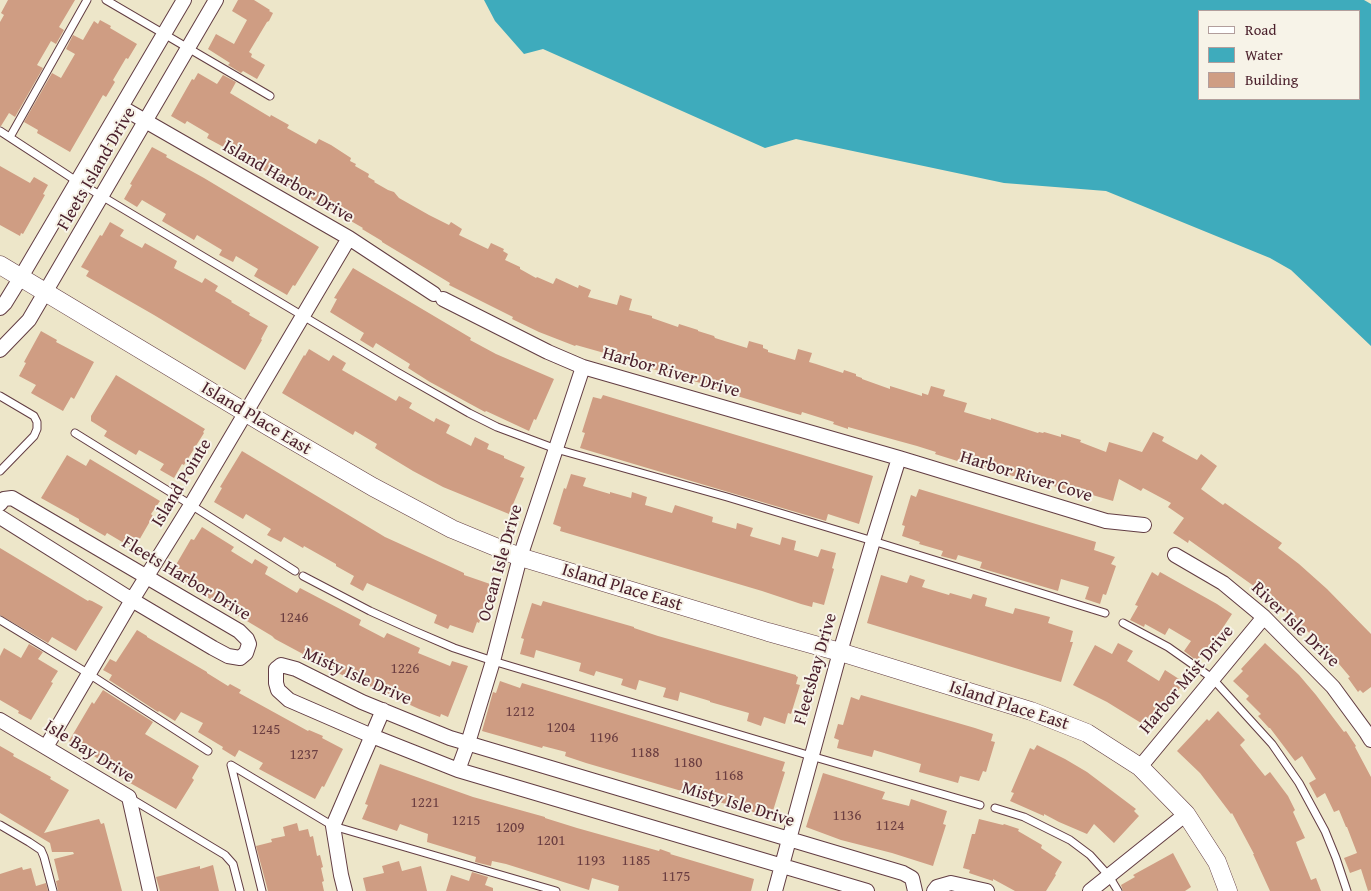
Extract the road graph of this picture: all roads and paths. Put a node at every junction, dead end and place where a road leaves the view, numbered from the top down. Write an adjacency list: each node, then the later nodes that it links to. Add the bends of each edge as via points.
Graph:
1 (87, 0): 11 (lane)
2 (106, 0): 5 (lane)
3 (184, 0): 5 (street, Fleets Island Drive)
4 (216, 0): 6 (street, Fleets Island Drive)
5 (163, 34): 6 (lane); 8 (street, Fleets Island Drive)
6 (188, 48): 7 (lane); 9 (street, Fleets Island Drive)
7 (270, 96)
8 (121, 107): 9 (street, Island Harbor Drive); 12 (street, Fleets Island Drive)
9 (146, 122): 13 (street, Fleets Island Drive); 14 (street, Island Harbor Drive)
10 (0, 131): 11 (lane)
11 (10, 137): 12 (lane)
12 (78, 182): 13 (lane); 16 (street, Fleets Island Drive)
13 (103, 196): 17 (street, Fleets Island Drive); 20 (lane)
14 (349, 238): 18 (street, Island Harbor Drive); 20 (street, Island Pointe)
15 (0, 265): 16 (street, Island Place East)
16 (21, 277): 17 (street, Island Place East); 19 (street, Fleets Island Drive)
17 (46, 292): 21 (street, Fleets Island Drive, via 29,320); 24 (street, Island Place East)
18 (439, 296): 22 (street, Harbor River Drive)
19 (0, 308)
20 (303, 315): 24 (street, Island Pointe); 26 (lane, via 481,420)
21 (0, 350)
22 (583, 367): 26 (street, Ocean Isle Drive); 27 (street, Harbor River Drive)
23 (0, 396): 28 (lane, via 34,416 37,430)
24 (246, 413): 30 (street, Island Pointe); 35 (street, Island Place East, via 452,530)
25 (75, 433): 30 (lane)
26 (556, 449): 33 (lane); 35 (street, Ocean Isle Drive)
27 (900, 458): 32 (street, Harbor River Cove, via 1106,521); 33 (street, Fleetsbay Drive)
28 (0, 471)
29 (0, 504): 37 (street, Fleets Harbor Drive, via 4,499 12,498)
30 (191, 505): 36 (lane); 37 (street, Island Pointe)
31 (0, 517): 39 (street, Fleets Harbor Drive)
32 (1144, 525)
33 (873, 541): 40 (lane); 44 (street, Fleetsbay Drive)
34 (1175, 555): 41 (street, River Isle Drive, via 1222,584)
35 (520, 557): 44 (street, Island Place East); 45 (street, Ocean Isle Drive)
36 (295, 571)
37 (147, 576): 39 (street, Island Pointe); 39 (street, Fleets Harbor Drive, via 239,631 247,639 246,653 240,658 228,656)
38 (303, 576): 45 (lane, via 412,630)
39 (132, 600): 46 (street, Island Pointe)
40 (1105, 613)
41 (1264, 617): 47 (street, Harbor Mist Drive); 51 (street, River Isle Drive, via 1333,687)
42 (0, 620): 46 (lane)
43 (1123, 623): 47 (lane, via 1168,647)
44 (840, 652): 55 (street, Fleetsbay Drive); 56 (street, Island Place East, via 1055,720 1087,733)
45 (493, 661): 52 (street, Ocean Isle Drive); 55 (lane)
46 (89, 674): 53 (street, Island Pointe); 54 (lane)
47 (1212, 678): 56 (street, Harbor Mist Drive); 81 (lane, via 1272,744 1299,783 1325,831)
48 (383, 710): 50 (street); 50 (street, Misty Isle Drive, via 296,669 281,664 276,669 278,690 289,700); 52 (street, Misty Isle Drive)
49 (0, 720): 53 (street, Isle Bay Drive)
50 (372, 736): 57 (street, Misty Isle Drive); 63 (street)
51 (1371, 740)
52 (468, 743): 57 (street, Ocean Isle Drive); 64 (street, Misty Isle Drive)
53 (46, 747): 58 (street, Isle Bay Drive)
54 (208, 750)
55 (811, 756): 59 (lane); 64 (street, Fleetsbay Drive)
56 (1140, 767): 61 (street, Island Place East)
57 (458, 770): 65 (street, Misty Isle Drive)
58 (129, 797): 68 (street, Isle Bay Drive); 69 (lane, via 225,855 233,864)
59 (980, 805)
60 (995, 808): 66 (lane, via 1024,817 1070,840 1090,855)
61 (1186, 814): 66 (street); 80 (street, Island Place East, via 1217,862)
62 (0, 824): 67 (lane, via 41,850)
63 (333, 826): 70 (lane, via 231,765); 71 (street); 72 (lane)
64 (789, 840): 65 (street, Fleetsbay Drive); 75 (street, Misty Isle Drive, via 903,874 912,878)
65 (782, 866): 73 (street, Fleetsbay Drive); 74 (street, Misty Isle Drive)
66 (1109, 876): 78 (street); 79 (lane)
67 (53, 891)
68 (150, 891)
69 (240, 891)
70 (262, 891)
71 (345, 891)
72 (556, 891)
73 (775, 891)
74 (867, 891)
75 (914, 891)
76 (934, 891): 77 (street, via 936,887 951,883)
77 (987, 891)
78 (1090, 891)
79 (1118, 891)
80 (1228, 891)
81 (1347, 891)

